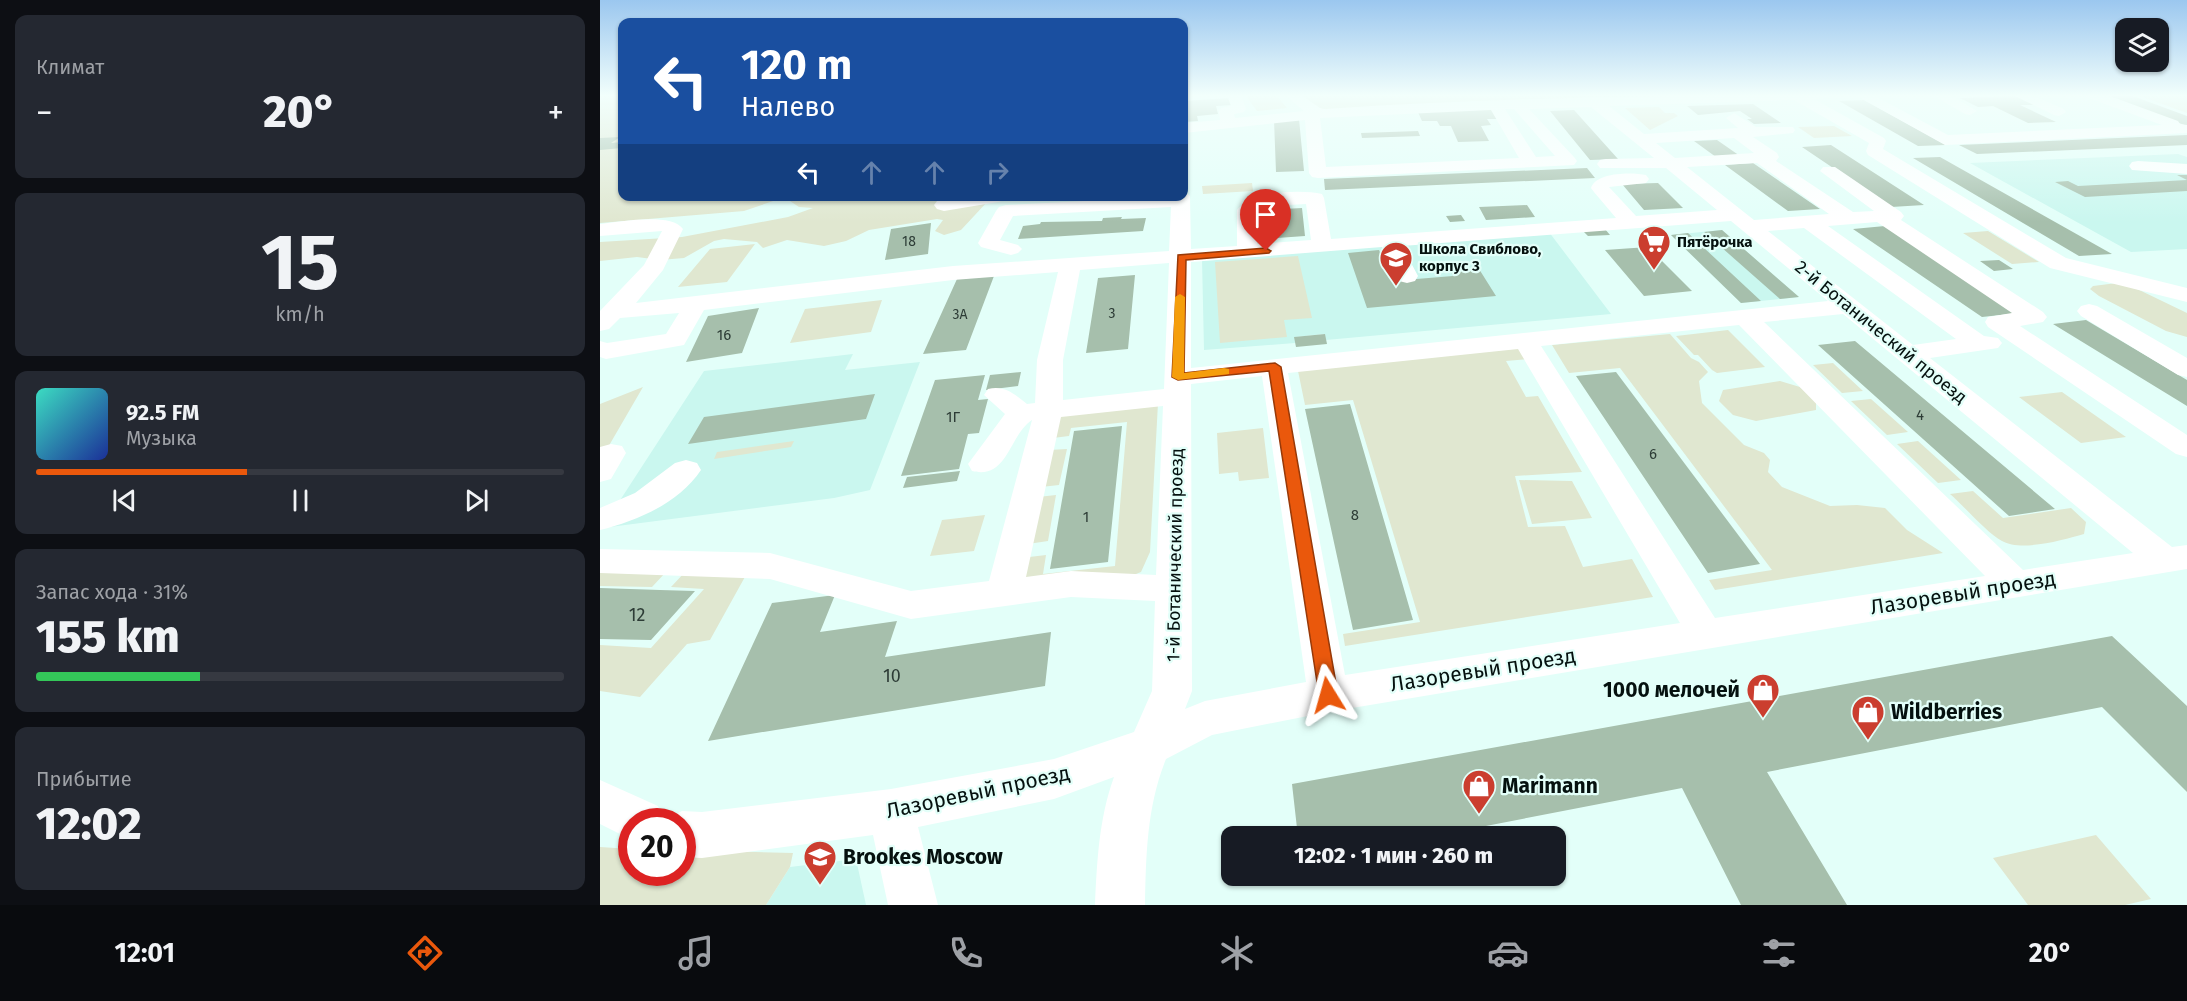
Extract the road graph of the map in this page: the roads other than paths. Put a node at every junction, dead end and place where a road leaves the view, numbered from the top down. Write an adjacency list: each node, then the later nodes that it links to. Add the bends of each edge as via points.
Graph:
1 (1319, 137): 11 (street, via 1318,173)
2 (1515, 137): 11 (street)
3 (1547, 137): 11 (street, via 1568,161)
4 (1666, 137): 9 (street)
5 (1751, 137): 10 (street, via 1772,157)
6 (1871, 137): 35 (street, via 1878,141 1874,151 2058,263)
7 (1940, 137): 8 (street)
8 (1987, 137)
9 (1640, 139): 15 (street, 2-й Ботанический проезд)
10 (1761, 158): 15 (street); 22 (street)
11 (1531, 163)
12 (1606, 164): 15 (street)
13 (2138, 166): 14 (street)
14 (2187, 169)
15 (1679, 170): 23 (street, 2-й Ботанический проезд); 25 (street, via 1601,184 1600,188)
16 (1828, 171): 21 (street, via 1894,216)
17 (968, 201): 20 (street)
18 (1152, 201): 32 (street, via 1006,211 988,243)
19 (1181, 201): 31 (street, 1-й Ботанический проезд)
20 (944, 205)
21 (1881, 216): 22 (street); 41 (street, via 2035,317 1997,322)
22 (1848, 218): 24 (street)
23 (1742, 221): 24 (street); 25 (street); 37 (street, 2-й Ботанический проезд)
24 (1809, 222): 43 (street)
25 (1631, 223): 28 (street)
26 (600, 230): 40 (street, via 664,225 673,230 644,282)
27 (1136, 242): 32 (street)
28 (1390, 242): 29 (street); 34 (street)
29 (1323, 247): 30 (street); 30 (street, via 1315,198 1267,201 1253,203 1247,210)
30 (1247, 252): 31 (street)
31 (1181, 258): 33 (street); 48 (street, 1-й Ботанический проезд)
32 (1007, 259): 33 (street); 36 (street, via 953,273)
33 (1070, 265): 50 (street)
34 (1407, 276)
35 (2187, 295)
36 (696, 304): 40 (street); 44 (street, via 675,340)
37 (1849, 306): 39 (street); 45 (street, 2-й Ботанический проезд)
38 (2089, 311): 47 (street)
39 (1744, 317): 42 (street); 57 (street)
40 (607, 318)
41 (2022, 339): 43 (street); 51 (street)
42 (1525, 340): 46 (street); 60 (street)
43 (1979, 344): 45 (street)
44 (600, 349)
45 (1907, 353): 55 (street, 2-й Ботанический проезд)
46 (1275, 367): 48 (street); 61 (street)
47 (2187, 369)
48 (1178, 386): 50 (street); 58 (street, 1-й Ботанический проезд)
49 (998, 394): 50 (street)
50 (1035, 412): 52 (street); 59 (street)
51 (2187, 448)
52 (983, 464)
53 (686, 470): 54 (street, via 649,500)
54 (600, 519)
55 (2176, 559): 57 (street, Лазоревый проезд)
56 (600, 561): 59 (street, via 770,566 911,605)
57 (2016, 585): 60 (street, Лазоревый проезд)
58 (1174, 589): 59 (street, via 1071,584); 62 (street, 1-й Ботанический проезд, via 1172,691)
59 (1004, 593)
60 (1706, 635): 61 (street, Лазоревый проезд)
61 (1328, 695): 62 (street, Лазоревый проезд, via 1205,719)
62 (1150, 745): 65 (street, Лазоревый проезд, via 1054,779); 68 (street, 1-й Ботанический проезд, via 1128,808)
63 (600, 801): 64 (street)
64 (618, 810)
65 (891, 811): 66 (street, Лазоревый проезд); 67 (street)
66 (696, 835)
67 (912, 905)
68 (1120, 905)

